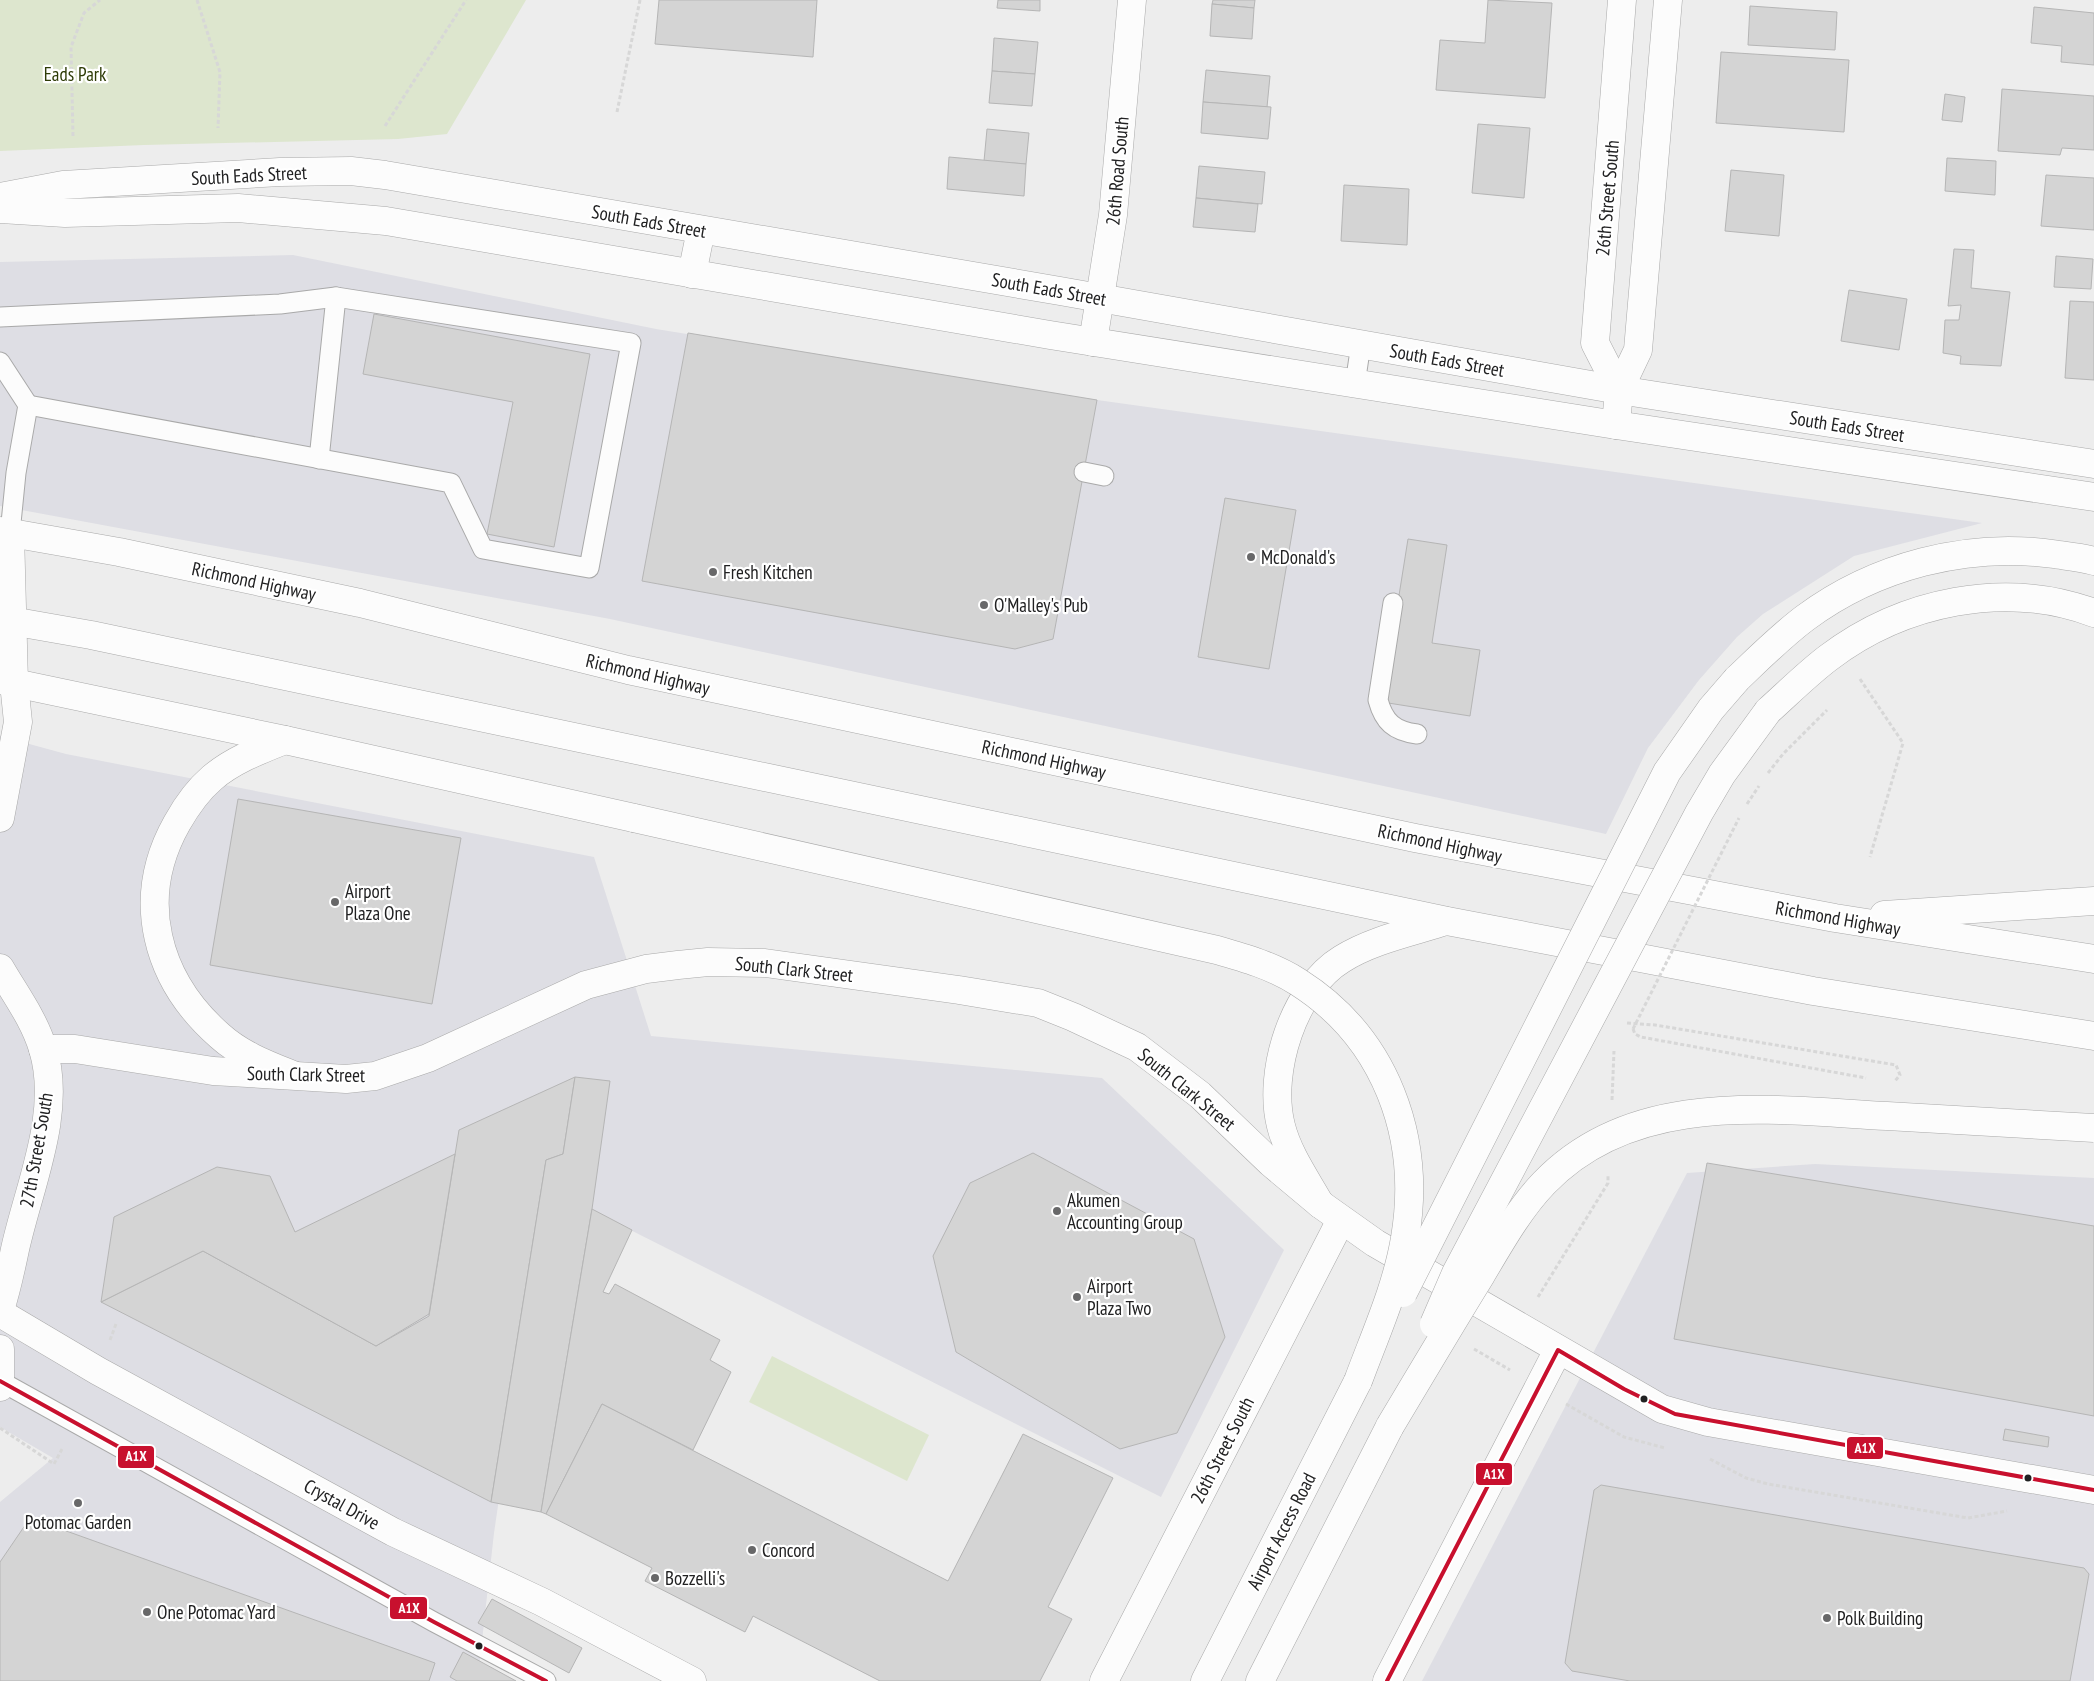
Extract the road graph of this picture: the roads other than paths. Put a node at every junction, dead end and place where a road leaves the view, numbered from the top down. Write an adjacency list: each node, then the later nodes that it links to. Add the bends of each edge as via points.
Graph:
1 (1132, 0): 9 (main road, 26th Road South, via 1113,215)
2 (1622, 0): 15 (main road, 26th Street South, via 1595,343)
3 (1668, 0): 15 (main road, via 1638,350)
4 (0, 197): 6 (main road, South Eads Street, via 62,185 351,171)
5 (0, 209): 7 (main road, South Eads Street, via 65,213 238,208 341,216)
6 (701, 230): 7 (main road); 9 (main road, South Eads Street)
7 (692, 274): 11 (main road, South Eads Street)
8 (336, 297): 10 (lane, via 280,304); 18 (lane); 18 (lane, via 631,343 589,568 483,549 451,483)
9 (1101, 299): 11 (main road, 26th Road South); 12 (main road, South Eads Street)
10 (0, 316)
11 (1093, 342): 14 (main road, South Eads Street)
12 (1361, 344): 14 (lane); 15 (main road, South Eads Street)
13 (0, 362): 16 (lane)
14 (1356, 384): 17 (main road, South Eads Street)
15 (1619, 390): 17 (main road); 19 (main road, South Eads Street)
16 (28, 405): 18 (lane); 23 (lane)
17 (1616, 425): 22 (main road, South Eads Street)
18 (318, 460)
19 (2094, 464)
20 (1084, 472): 21 (lane)
21 (1104, 476)
22 (2094, 497)
23 (5, 532): 27 (main road); 33 (main road, Richmond Highway, via 119,552 322,595 628,670 1332,821)
24 (2094, 561): 46 (main road, bridge, via 2044,552 2004,550 1907,566 1866,583 1806,618 1737,679 1711,709 1667,772)
25 (1393, 603): 29 (lane, via 1378,700 1389,722 1400,731)
26 (2094, 613): 48 (main road, bridge, via 2072,605 2009,597 1974,598 1936,605 1900,617 1865,634 1828,658 1768,711 1722,774 1694,821 1456,1273)
27 (7, 621): 28 (main road); 34 (main road, via 92,635)
28 (7, 681): 30 (main road); 31 (main road, via 18,722)
29 (1417, 734)
30 (285, 740): 39 (main road, via 232,764 198,792 184,811 162,854 154,902 159,942 170,972 202,1018 221,1037 242,1051); 46 (main road, bridge, via 1217,950 1250,959 1297,982 1338,1014 1373,1057 1400,1114 1406,1146 1409,1209 1405,1239 1396,1275)
31 (0, 818)
32 (2094, 901): 33 (main road)
33 (1835, 918): 35 (main road, Richmond Highway)
34 (1447, 921): 37 (main road, via 1803,989); 41 (main road, via 1342,958 1317,978 1296,1013 1280,1069 1277,1104 1287,1146)
35 (2094, 959)
36 (0, 968): 38 (main road, 27th Street South, via 30,1018)
37 (2094, 1036)
38 (43, 1048): 39 (main road, South Clark Street, via 75,1049 213,1071); 43 (main road, 27th Street South, via 48,1070 46,1120 34,1181)
39 (294, 1075): 41 (main road, South Clark Street, via 346,1079 375,1076 402,1068 586,985 646,969 708,962 765,963 1023,1000 1091,1024 1137,1047 1178,1077)
40 (2094, 1128): 48 (main road, bridge, via 1741,1109 1680,1114 1624,1130 1571,1160 1545,1182 1524,1207)
41 (1320, 1204): 42 (main road, South Clark Street)
42 (1341, 1220): 45 (main road, South Clark Street); 52 (main road, 26th Street South)
43 (0, 1311): 51 (main road, Crystal Drive, via 98,1371 393,1532 542,1602)
44 (0, 1349): 47 (main road)
45 (1558, 1350): 49 (main road, South Clark Street, via 1662,1409 1692,1418); 55 (main road)
46 (1358, 1381): 53 (main road, Airport Access Road)
47 (0, 1383): 50 (lane)
48 (1390, 1426): 54 (main road)
49 (2094, 1490)
50 (546, 1681)
51 (692, 1681)
52 (1104, 1681)
53 (1205, 1681)
54 (1260, 1681)
55 (1387, 1681)

